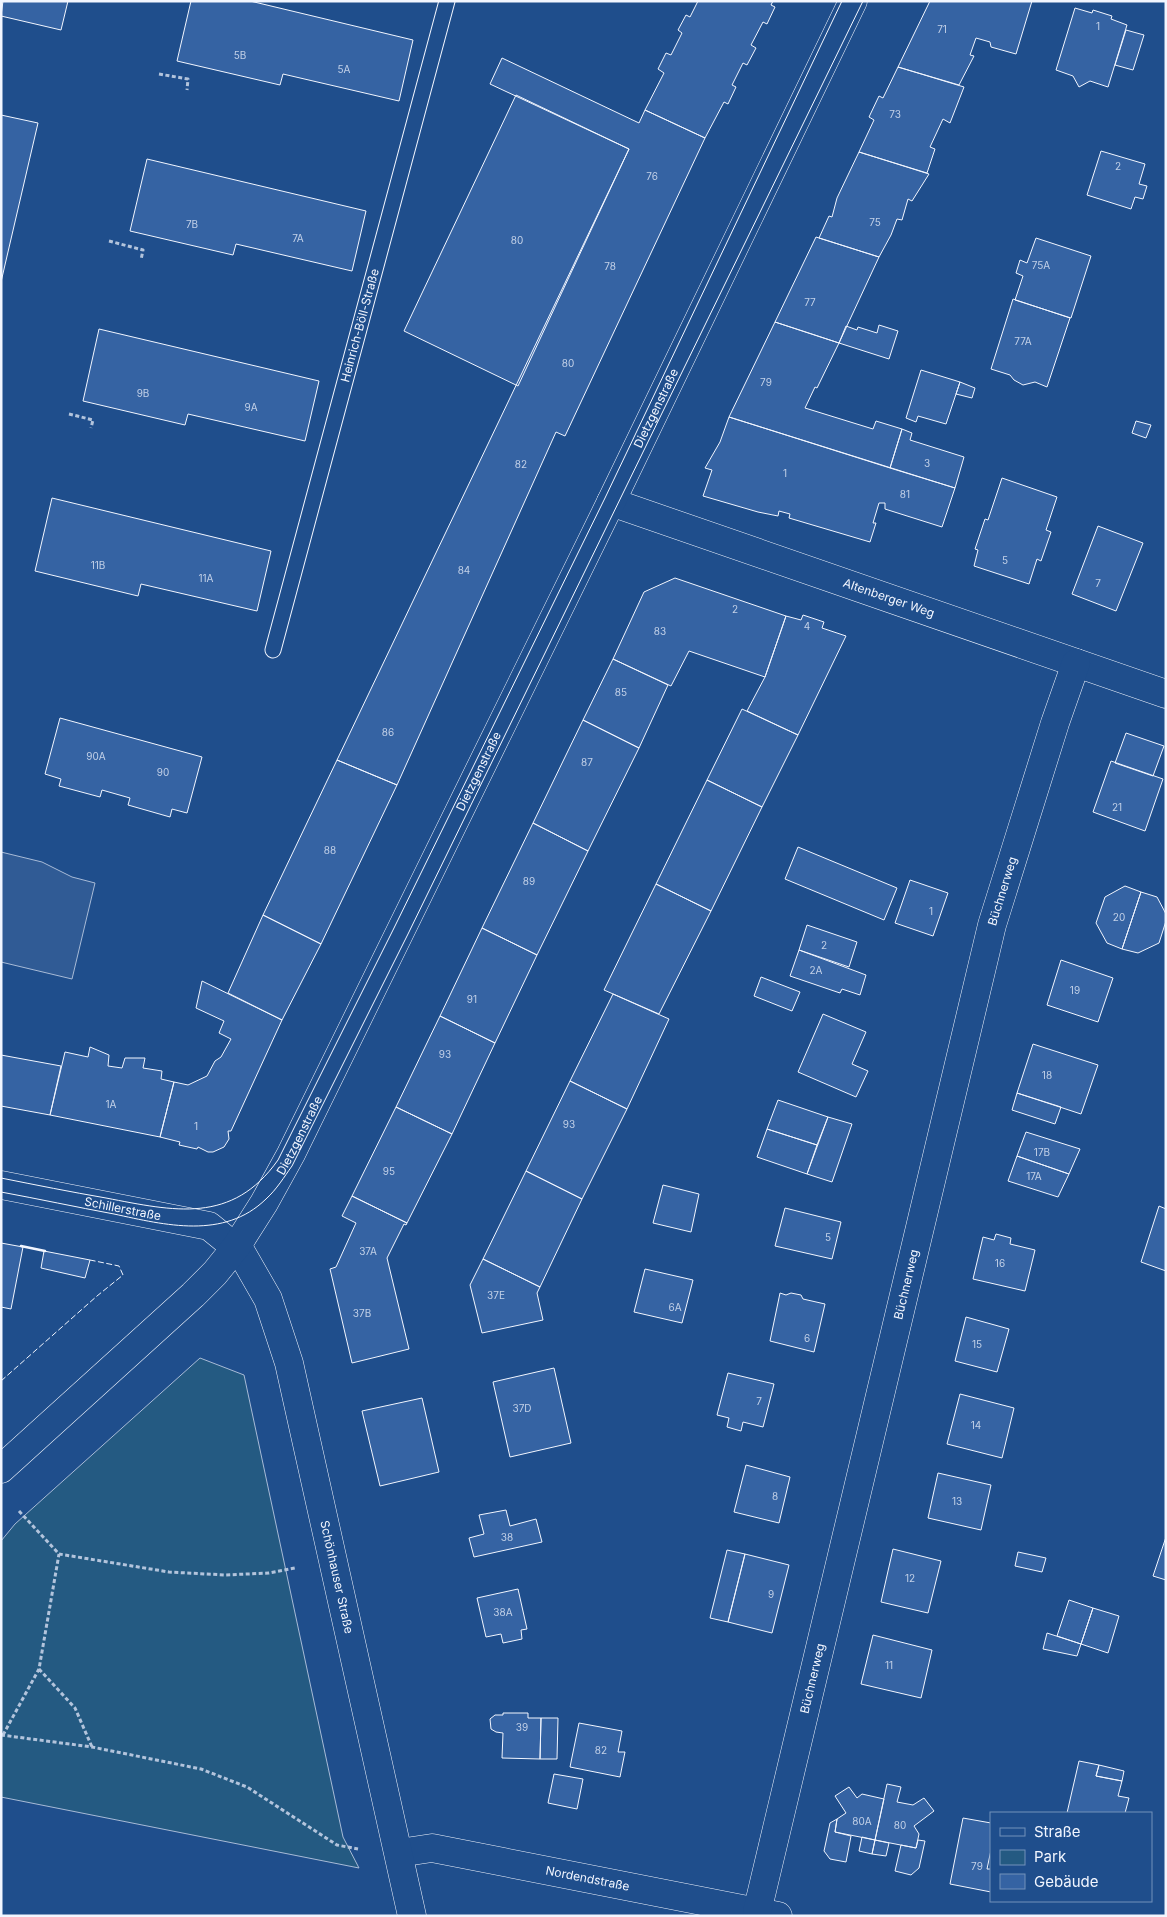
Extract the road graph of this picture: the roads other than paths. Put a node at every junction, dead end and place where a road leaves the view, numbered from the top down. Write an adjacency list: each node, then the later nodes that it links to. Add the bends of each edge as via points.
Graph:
1 (447, 1): 4 (lane, Heinrich-Böll-Straße)
2 (853, 1): 3 (street, Dietzgenstraße)
3 (611, 502): 5 (street, Altenberger Weg); 8 (street, Dietzgenstraße, via 291,1154)
4 (272, 650)
5 (1076, 663): 6 (street, Altenberger Weg); 11 (street, Büchnerweg, via 992,924)
6 (1166, 694)
7 (1, 1186): 8 (street, Schillerstraße, via 209,1226)
8 (236, 1247): 9 (street, Dietzgenstraße, via 193,1295); 10 (street, Schönhauser Straße, via 268,1299 289,1363)
9 (1, 1469)
10 (399, 1854): 11 (street, Nordendstraße, via 432,1848); 12 (street, Schönhauser Straße)
11 (768, 1914)
12 (412, 1916)

